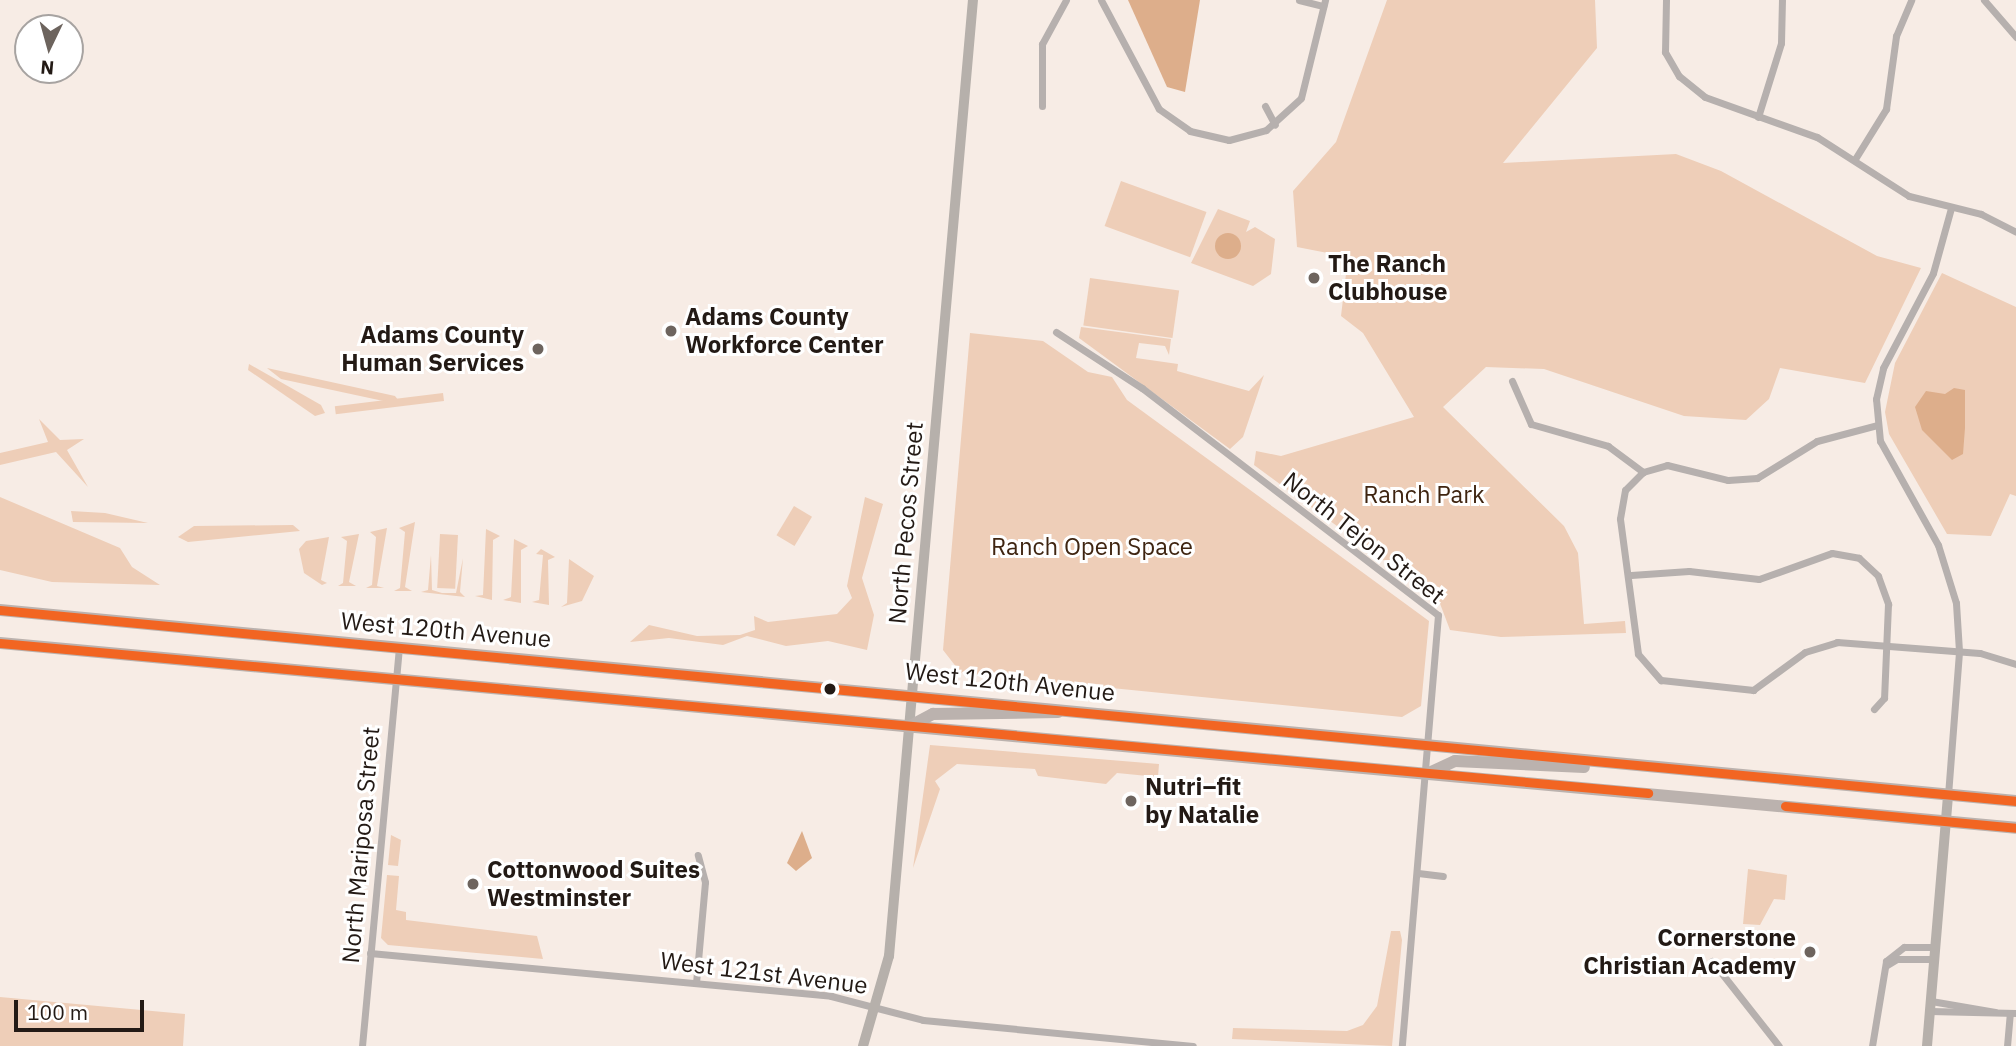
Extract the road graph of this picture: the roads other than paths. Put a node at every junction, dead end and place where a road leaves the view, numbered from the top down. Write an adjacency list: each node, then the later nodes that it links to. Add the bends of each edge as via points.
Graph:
1 (973, 0): 30 (street, North Pecos Street)
2 (1066, 0): 11 (street, via 1042,44)
3 (1101, 0): 14 (street, via 1160,109 1190,131 1229,140)
4 (1299, 0): 9 (street)
5 (1666, 0): 13 (street, via 1662,43 1679,76 1705,97)
6 (1782, 0): 13 (street, via 1781,43)
7 (1911, 0): 15 (street, via 1896,36 1886,109)
8 (1984, 0): 10 (street)
9 (1324, 3): 14 (street, via 1305,91)
10 (2016, 37)
11 (1042, 106)
12 (1265, 106): 14 (street)
13 (1758, 117): 15 (street, via 1817,137)
14 (1275, 125)
15 (1855, 159): 16 (street, via 1909,196)
16 (1951, 208): 17 (street, via 1989,217); 20 (street, via 1933,273 1878,383)
17 (2016, 232)
18 (1056, 332): 34 (street, North Tejon Street, via 1142,388 1435,612 1440,634)
19 (1512, 381): 21 (street, via 1531,424 1608,446)
20 (1877, 425): 21 (street, via 1817,441 1757,478 1728,480 1667,465); 27 (street, via 1885,452 1944,558)
21 (1643, 472): 22 (street, via 1625,490 1620,507)
22 (1631, 575): 25 (street, via 1689,571 1759,579 1822,555 1851,555 1881,581); 25 (street, via 1638,654 1657,677 1753,690 1817,646)
23 (3, 610): 26 (main road, West 120th Avenue)
24 (0, 643): 29 (main road, West 120th Avenue)
25 (1888, 645): 27 (street); 32 (street, via 1884,698)
26 (399, 647): 29 (street, North Mariposa Street); 30 (main road, West 120th Avenue)
27 (1959, 652): 28 (street); 37 (street)
28 (2016, 664)
29 (395, 681): 33 (main road, West 120th Avenue); 44 (street, North Mariposa Street)
30 (912, 693): 31 (main road, West 120th Avenue); 33 (street, North Pecos Street)
31 (1078, 709): 33 (main road, via 1029,716 933,714); 34 (main road, West 120th Avenue)
32 (1874, 709)
33 (912, 726): 36 (main road, West 120th Avenue); 49 (street, North Pecos Street)
34 (1430, 746): 35 (main road, West 120th Avenue); 36 (street, North Tejon Street)
35 (1623, 765): 36 (main road, via 1455,761); 37 (main road, West 120th Avenue)
36 (1427, 774): 39 (main road, West 120th Avenue); 42 (street, North Tejon Street)
37 (1948, 795): 38 (main road, West 120th Avenue); 39 (street)
38 (2016, 802)
39 (1946, 822): 40 (main road, West 120th Avenue); 45 (street)
40 (2016, 828)
41 (698, 855): 47 (street, via 705,882)
42 (1418, 873): 43 (street); 54 (street, North Tejon Street)
43 (1443, 877)
44 (370, 953): 47 (street, West 121st Avenue); 51 (street, North Mariposa Street)
45 (1935, 953): 48 (street); 56 (street, via 1897,958 1883,972)
46 (1712, 961): 55 (street)
47 (696, 983): 49 (street, West 121st Avenue)
48 (1931, 1006): 50 (street); 57 (street)
49 (879, 1007): 52 (street, North Pecos Street); 53 (street, West 121st Avenue, via 923,1020)
50 (2013, 1013): 58 (street)
51 (362, 1046)
52 (863, 1046)
53 (1193, 1046)
54 (1402, 1046)
55 (1779, 1046)
56 (1872, 1046)
57 (1927, 1046)
58 (2007, 1046)

